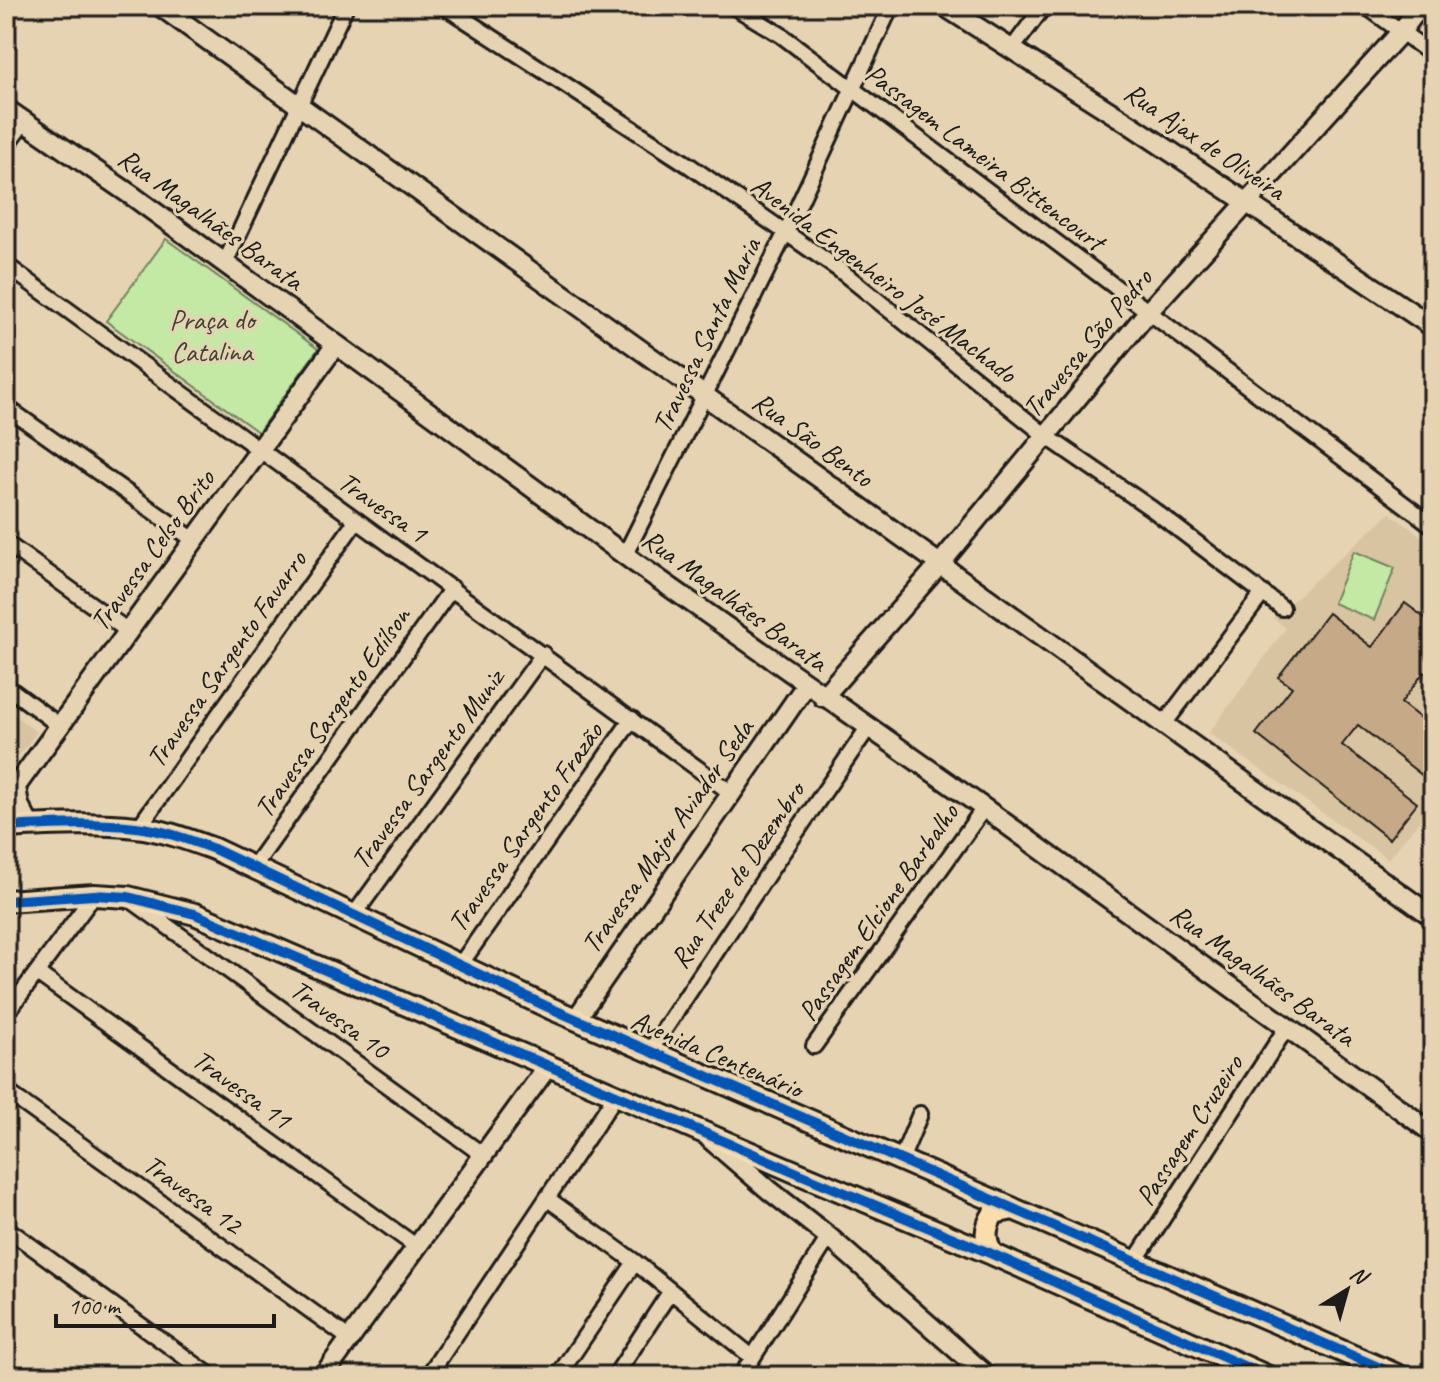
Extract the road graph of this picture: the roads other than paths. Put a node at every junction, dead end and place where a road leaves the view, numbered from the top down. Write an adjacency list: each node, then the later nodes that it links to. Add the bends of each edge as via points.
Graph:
1 (160, 6): 14 (street, Rua São Bento)
2 (346, 6): 14 (street)
3 (444, 6): 19 (street, Avenida Engenheiro José Machado)
4 (733, 6): 13 (street, Passagem Lameira Bittencourt)
5 (891, 6): 13 (street, Travessa Santa Maria)
6 (944, 6): 11 (street, Rua Ajax de Oliveira)
7 (1044, 6): 11 (street)
8 (1366, 6): 10 (street)
9 (1420, 6): 10 (street, Travessa São Pedro)
10 (1401, 32): 12 (street); 18 (street, Travessa São Pedro)
11 (1012, 49): 18 (street, Rua Ajax de Oliveira)
12 (1433, 55)
13 (851, 89): 19 (street, Travessa Santa Maria); 22 (street, Passagem Lameira Bittencourt)
14 (300, 106): 20 (street); 25 (street, Rua São Bento)
15 (6, 109): 16 (street, Rua Magalhães Barata)
16 (24, 122): 17 (street); 20 (street, Rua Magalhães Barata)
17 (6, 146)
18 (1246, 201): 22 (street, Travessa São Pedro); 23 (street, Rua Ajax de Oliveira)
19 (786, 232): 25 (street, Travessa Santa Maria); 27 (street, Avenida Engenheiro José Machado)
20 (225, 263): 24 (street, Rua Magalhães Barata)
21 (6, 265): 28 (street, Travessa 1)
22 (1148, 312): 27 (street, Travessa São Pedro); 30 (street, Passagem Lameira Bittencourt)
23 (1433, 327)
24 (335, 346): 28 (street, Travessa Celso Brito); 33 (street, Rua Magalhães Barata)
25 (706, 396): 33 (street, Travessa Santa Maria); 34 (street, Rua São Bento)
26 (6, 407): 31 (street)
27 (1046, 436): 34 (street, Travessa São Pedro); 36 (street, Avenida Engenheiro José Machado)
28 (260, 449): 29 (street, Travessa 1); 31 (street, Travessa Celso Brito)
29 (356, 521): 35 (street, Travessa 1); 52 (street, Travessa Sargento Favarro)
30 (1433, 526)
31 (194, 540): 38 (street, Travessa Celso Brito)
32 (6, 543): 38 (street)
33 (625, 555): 40 (street, Rua Magalhães Barata)
34 (940, 564): 42 (street, Travessa São Pedro); 44 (street, Rua São Bento)
35 (452, 588): 39 (street, Travessa 1); 53 (street, Travessa Sargento Edílson)
36 (1263, 593): 37 (street, Avenida Engenheiro José Machado); 44 (street)
37 (1282, 608)
38 (128, 631): 45 (street, Travessa Celso Brito)
39 (543, 654): 43 (street, Travessa 1); 57 (street, Travessa Sargento Muniz)
40 (806, 685): 42 (street, Rua Magalhães Barata); 47 (street, Travessa Major Aviador Seda)
41 (6, 686): 45 (street)
42 (823, 697): 46 (street, Rua Magalhães Barata)
43 (632, 719): 47 (street, Travessa 1); 59 (street, Travessa Sargento Frazão)
44 (1164, 724): 58 (street, Rua São Bento)
45 (60, 726): 48 (street, Travessa Celso Brito)
46 (868, 728): 49 (street, Rua Magalhães Barata); 65 (street, Rua Treze de Dezembro)
47 (730, 792): 62 (street, Travessa Major Aviador Seda)
48 (11, 793): 50 (street, Travessa Celso Brito)
49 (984, 808): 63 (street, Rua Magalhães Barata); 64 (street, Passagem Elcione Barbalho)
50 (30, 826): 51 (main road, Avenida Centenário); 52 (main road, Avenida Centenário)
51 (6, 827)
52 (139, 827): 53 (main road, Avenida Centenário, via 181,837)
53 (254, 866): 57 (main road, Avenida Centenário)
54 (94, 895): 55 (main road); 56 (main road); 60 (street)
55 (128, 897): 66 (main road, via 234,929); 72 (street, Travessa 10)
56 (6, 901)
57 (354, 915): 59 (main road, Avenida Centenário)
58 (1433, 917)
59 (460, 965): 62 (main road, Avenida Centenário)
60 (37, 973): 61 (street); 82 (street, Travessa 11)
61 (6, 1014)
62 (576, 1019): 65 (main road, Avenida Centenário)
63 (1287, 1027): 71 (street, Rua Magalhães Barata); 84 (street, Passagem Cruzeiro)
64 (814, 1046)
65 (650, 1051): 73 (main road, Avenida Centenário)
66 (548, 1066): 68 (main road); 72 (street)
67 (6, 1091): 87 (street, Travessa 12)
68 (616, 1095): 70 (main road); 77 (street)
69 (920, 1114): 73 (street)
70 (702, 1132): 74 (main road); 76 (street)
71 (1433, 1133)
72 (483, 1155): 82 (street)
73 (901, 1160): 75 (main road, Avenida Centenário)
74 (800, 1174): 76 (street, via 780,1177); 81 (main road)
75 (971, 1191): 78 (main road, Avenida Centenário); 81 (main road, via 979,1208 977,1221)
76 (774, 1194): 80 (street)
77 (548, 1199): 85 (street); 92 (street)
78 (1013, 1209): 83 (main road, via 994,1213 987,1223); 84 (main road, Avenida Centenário)
79 (6, 1228): 90 (street)
80 (829, 1237): 88 (street); 89 (street)
81 (955, 1238): 83 (main road)
82 (417, 1247): 87 (street)
83 (992, 1254): 97 (main road)
84 (1135, 1261): 98 (main road, Avenida Centenário)
85 (635, 1262): 86 (street); 93 (street)
86 (670, 1292): 88 (street); 94 (street)
87 (350, 1339): 91 (street)
88 (752, 1357): 95 (street)
89 (966, 1369): 96 (street)
90 (211, 1376)
91 (323, 1376)
92 (428, 1376)
93 (558, 1376)
94 (615, 1376)
95 (741, 1376)
96 (987, 1376)
97 (1266, 1376)
98 (1399, 1376)

